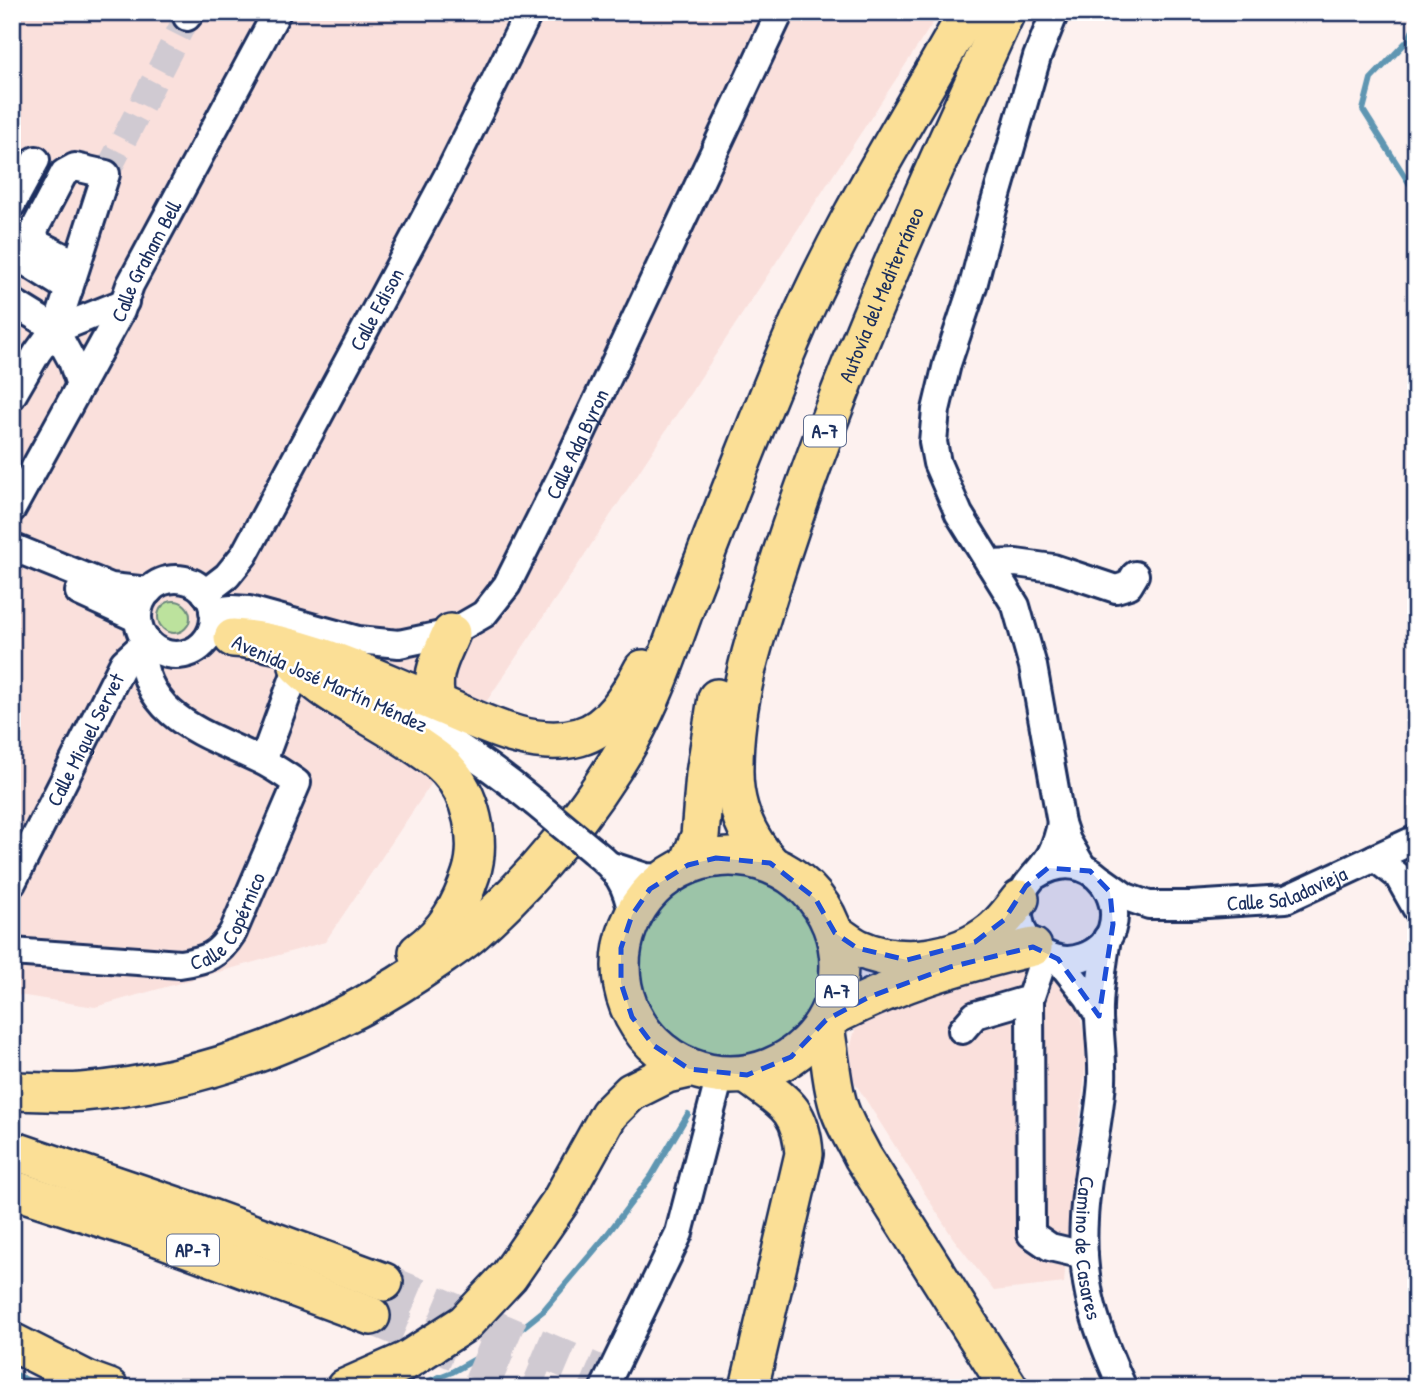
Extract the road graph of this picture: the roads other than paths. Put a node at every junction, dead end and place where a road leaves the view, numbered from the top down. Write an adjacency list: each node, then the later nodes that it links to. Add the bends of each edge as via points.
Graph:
1 (278, 12): 14 (street, Calle Graham Bell, via 130,285)
2 (529, 12): 25 (street, Calle Edison, via 448,175 244,555 227,576)
3 (780, 12): 26 (street, Calle Ada Byron, via 507,585 484,614)
4 (968, 12): 18 (highway, via 864,191 816,285)
5 (980, 12): 36 (highway, Autovía del Mediterráneo / A-7, via 858,284 796,445 725,663 712,719 702,826)
6 (1006, 12): 35 (highway, Autovía del Mediterráneo / A-7, via 869,321 791,526 755,638 736,721 734,782 746,829)
7 (1055, 12): 22 (street, via 1033,70 936,410 933,442 937,463 959,514)
8 (36, 160): 9 (street)
9 (12, 204)
10 (23, 232): 12 (street); 12 (street, via 34,230 67,170 79,167 106,174)
11 (12, 259): 12 (street, via 15,255)
12 (74, 275): 15 (street)
13 (12, 302): 15 (street)
14 (125, 302): 15 (street); 16 (street, Calle Graham Bell)
15 (53, 333): 16 (street, via 72,361); 17 (street)
16 (80, 385): 19 (street, Calle Graham Bell)
17 (12, 396)
18 (759, 417): 29 (highway, via 707,513 636,682 600,727 560,741 533,739); 48 (highway, via 654,691 605,780 545,860 473,933 415,975)
19 (12, 509)
20 (12, 547): 24 (street, via 111,587)
21 (12, 564): 27 (street)
22 (990, 564): 23 (street, via 1053,568 1116,589 1129,585); 31 (street, via 1016,606 1033,666)
23 (1135, 575)
24 (149, 591): 25 (street, via 159,583 183,580 195,585); 27 (street, via 139,608)
25 (216, 618): 26 (street, Calle Ada Byron, via 232,608 249,610 359,640 398,644); 27 (street, via 206,640 188,653 165,654); 28 (street, Avenida José Martín Méndez); 29 (highway)
26 (451, 633): 29 (highway, via 434,674)
27 (142, 636): 30 (street, via 141,658 161,705 197,731); 38 (street, Calle Miguel Servet, via 124,662)
28 (298, 666): 30 (street); 33 (street, Avenida José Martín Méndez, bridge, via 435,730 482,761); 48 (highway, via 324,689 390,727 447,769 463,792 473,825 476,859 462,902 427,945)
29 (437, 704)
30 (263, 761): 45 (street, Calle Copérnico, via 297,783 223,947 204,960 180,964)
31 (1061, 823): 37 (street, via 1067,841); 39 (street, via 1052,853)
32 (1416, 839): 34 (street, Calle Saladavieja)
33 (603, 858): 36 (street, Avenida José Martín Méndez, via 646,877); 42 (street, Avenida José Martín Méndez, via 623,882)
34 (1375, 858): 40 (street, Calle Saladavieja, via 1286,899); 41 (street, via 1398,876)
35 (770, 863): 36 (highway, A-7, via 716,858); 44 (highway, A-7, via 815,898)
36 (675, 872): 42 (highway, A-7, via 650,889)
37 (1092, 874): 39 (street, via 1062,865 1048,868); 40 (street, Calle Saladavieja, via 1126,897); 43 (street, via 1110,892 1114,908)
38 (12, 883)
39 (1028, 887): 44 (highway, via 990,933 936,955 907,960 885,957 857,948); 46 (street, via 1020,924 1025,937)
40 (1149, 905): 43 (street, Calle Saladavieja, via 1124,916)
41 (1416, 908)
42 (632, 915): 52 (highway, A-7, via 621,948 621,983 632,1017 653,1045)
43 (1110, 931): 46 (street, via 1098,949 1086,956 1072,960); 49 (street, Camino de Casares)
44 (835, 933): 50 (highway, A-7, via 840,965)
45 (12, 952)
46 (1045, 954): 47 (street); 49 (street, Camino de Casares, via 1088,997); 50 (highway, via 950,967 869,997)
47 (1030, 999): 51 (street, via 975,1015); 56 (street, via 1031,1234 1050,1247)
48 (353, 1011): 53 (highway, via 269,1048 188,1074 81,1092)
49 (1099, 1016): 56 (street, Camino de Casares, via 1102,1084 1084,1219)
50 (825, 1022): 52 (highway, A-7, via 810,1042 770,1069); 64 (highway, via 832,1081 844,1121)
51 (962, 1030)
52 (719, 1073): 61 (highway, via 667,1074 631,1092 609,1114 560,1202 509,1276 465,1323 406,1361); 62 (street, via 679,1233); 63 (highway, via 783,1101 800,1125 804,1154)
53 (12, 1091)
54 (12, 1150): 57 (highway, AP-7)
55 (12, 1189): 58 (highway, AP-7, via 147,1233)
56 (1084, 1255): 65 (street, Camino de Casares, via 1092,1312)
57 (384, 1282)
58 (371, 1316)
59 (12, 1342): 60 (highway)
60 (109, 1388)
61 (345, 1388)
62 (604, 1388)
63 (749, 1388)
64 (1009, 1388)
65 (1123, 1388)

